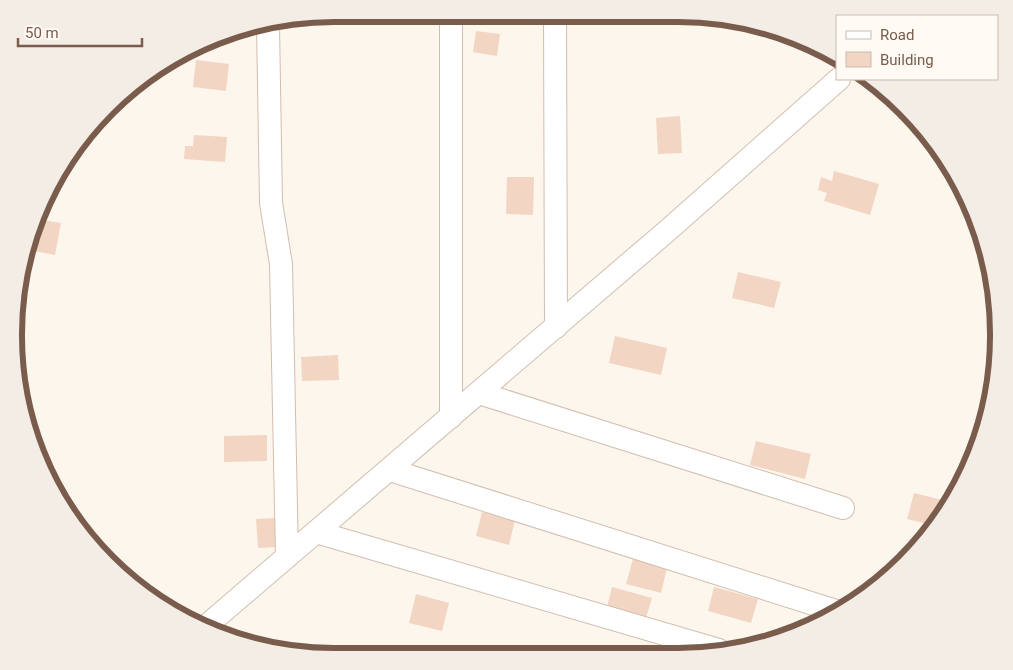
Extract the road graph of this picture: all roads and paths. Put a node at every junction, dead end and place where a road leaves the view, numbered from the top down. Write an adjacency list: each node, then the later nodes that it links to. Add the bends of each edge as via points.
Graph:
1 (451, 22): 7 (street)
2 (555, 22): 5 (street)
3 (268, 30): 11 (street, via 271,203 281,264)
4 (838, 80): 5 (street)
5 (556, 327): 6 (street)
6 (479, 393): 7 (street); 9 (street)
7 (451, 417): 8 (street)
8 (390, 470): 10 (street); 12 (street)
9 (843, 508)
10 (316, 532): 11 (street); 14 (street)
11 (287, 557): 13 (street)
12 (829, 609)
13 (211, 622)
14 (706, 646)

